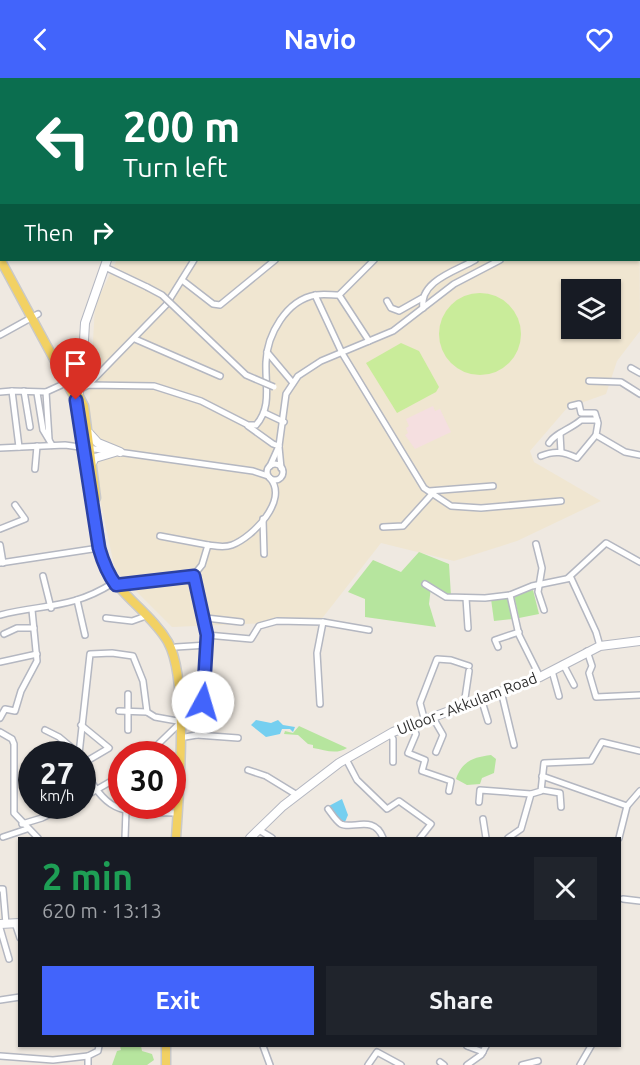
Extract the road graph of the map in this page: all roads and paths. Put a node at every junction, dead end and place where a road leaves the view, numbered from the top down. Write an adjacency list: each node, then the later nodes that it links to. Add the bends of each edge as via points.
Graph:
1 (1, 261): 15 (main road)
2 (8, 261): 15 (main road)
3 (193, 261): 9 (street)
4 (274, 261): 9 (street, via 220,305 213,304)
5 (373, 261): 11 (street)
6 (473, 261): 12 (street, via 429,286)
7 (498, 261): 14 (street, via 454,284)
8 (106, 263): 27 (street, bridge, via 162,295 246,375); 32 (main road, via 86,323)
9 (182, 280): 17 (street, via 166,305)
10 (315, 295): 11 (street); 19 (street, via 284,314); 20 (street)
11 (339, 295): 18 (street)
12 (422, 298): 13 (street, via 399,311); 14 (street)
13 (387, 302)
14 (423, 308): 18 (street, via 393,331)
15 (35, 316): 16 (street); 24 (main road)
16 (0, 335)
17 (135, 339): 23 (street); 32 (street)
18 (369, 341): 20 (street)
19 (266, 352): 26 (street); 36 (street)
20 (342, 353): 26 (street, via 321,361); 62 (street)
21 (631, 368): 22 (street)
22 (640, 373)
23 (220, 376)
24 (69, 381): 31 (street); 32 (main road)
25 (589, 381): 34 (street, via 621,382)
26 (293, 383): 27 (street)
27 (287, 389): 38 (street)
28 (12, 391): 29 (street); 30 (street); 48 (street)
29 (24, 391): 33 (street); 40 (street)
30 (0, 392)
31 (46, 392): 33 (street); 44 (street)
32 (81, 392): 39 (street, via 154,386 201,401); 41 (main road); 49 (main road)
33 (37, 393): 44 (street, via 43,430)
34 (640, 394)
35 (571, 406): 37 (street, via 579,404 581,413 595,413)
36 (265, 413): 38 (street); 39 (street, via 256,425)
37 (597, 420): 42 (street, via 581,420); 43 (street)
38 (284, 422): 47 (street)
39 (247, 425): 47 (street)
40 (30, 427)
41 (88, 433): 49 (main road); 51 (main road, via 98,443)
42 (560, 434): 45 (street); 52 (street)
43 (596, 435): 52 (street, via 577,458); 53 (street, via 625,452)
44 (50, 442): 46 (street); 49 (street)
45 (549, 443)
46 (37, 446): 48 (street); 57 (street)
47 (279, 446): 56 (street); 58 (street)
48 (19, 447): 50 (street)
49 (87, 447): 51 (street); 55 (main road); 72 (main road)
50 (0, 448)
51 (120, 452): 55 (main road, via 103,454); 59 (street)
52 (561, 452): 54 (street)
53 (640, 455)
54 (541, 456)
55 (92, 463): 79 (main road, via 107,558)
56 (270, 466): 58 (street); 59 (street); 60 (street)
57 (35, 469)
58 (281, 469): 60 (street, via 278,479)
59 (253, 471): 60 (street)
60 (269, 477): 65 (street, via 277,492)
61 (493, 486): 62 (street)
62 (430, 492): 63 (street, via 451,506 481,508); 66 (street, via 403,526)
63 (561, 501)
64 (15, 505): 67 (street, via 25,519)
65 (263, 519): 71 (street, via 230,546); 73 (street)
66 (383, 527)
67 (0, 529)
68 (160, 536): 71 (street)
69 (536, 544): 81 (street, via 542,568)
70 (0, 545): 75 (street)
71 (208, 545): 77 (street)
72 (99, 548): 75 (street); 79 (main road)
73 (264, 554)
74 (640, 562): 78 (street, via 606,543)
75 (2, 563)
76 (43, 576): 85 (street)
77 (194, 576): 79 (street); 91 (street)
78 (568, 578): 81 (street); 103 (street, via 574,582)
79 (116, 584): 84 (street); 89 (main road); 104 (main road, via 149,612)
80 (425, 584): 83 (street, via 446,597)
81 (537, 585): 82 (street); 87 (street)
82 (510, 595): 83 (street); 97 (street)
83 (466, 598): 95 (street)
84 (77, 600): 85 (street); 99 (street)
85 (51, 608): 86 (street)
86 (32, 610): 88 (street); 94 (street)
87 (544, 610)
88 (0, 615)
89 (146, 616): 90 (street, via 132,621); 128 (main road, via 172,652)
90 (106, 618)
91 (206, 618): 92 (street); 100 (street)
92 (241, 622)
93 (323, 622): 96 (street); 100 (street, via 277,621 259,626 251,639); 120 (street, via 317,653)
94 (34, 628): 98 (street, via 17,628); 107 (street)
95 (468, 628)
96 (369, 630)
97 (519, 632): 105 (street, via 495,640); 111 (street)
98 (4, 634)
99 (85, 635)
100 (207, 635): 102 (street)
101 (640, 641): 103 (main road, Ulloor - Akkulam Road)
102 (208, 645): 104 (street); 135 (street)
103 (600, 646): 106 (main road, Ulloor - Akkulam Road)
104 (176, 647): 128 (main road)
105 (498, 647)
106 (587, 651): 109 (main road, Ulloor - Akkulam Road); 117 (street, via 596,697)
107 (37, 654): 108 (street); 126 (street, via 15,711 6,709)
108 (0, 662)
109 (563, 664): 110 (main road, Ulloor - Akkulam Road); 112 (street)
110 (552, 671): 111 (main road, Ulloor - Akkulam Road); 118 (street)
111 (540, 677): 115 (main road, Ulloor - Akkulam Road)
112 (574, 685)
113 (76, 688): 114 (street)
114 (85, 688): 123 (street, via 90,654 129,654 139,667); 129 (street)
115 (501, 691): 119 (main road, Ulloor - Akkulam Road); 142 (street)
116 (128, 694): 124 (street)
117 (640, 695)
118 (560, 696)
119 (481, 698): 121 (main road, Ulloor - Akkulam Road); 127 (street)
120 (320, 704)
121 (464, 705): 125 (main road, Ulloor - Akkulam Road); 125 (street, via 469,669 452,660 437,660 420,703)
122 (119, 711): 124 (street)
123 (147, 712): 124 (street); 128 (street)
124 (128, 713): 132 (street)
125 (428, 717): 130 (main road, Ulloor - Akkulam Road); 144 (street, via 443,735)
126 (0, 718)
127 (488, 721)
128 (183, 722): 136 (main road); 140 (street); 141 (main road)
129 (81, 725): 139 (street); 145 (street, via 109,748)
130 (411, 725): 134 (main road, Ulloor - Akkulam Road); 152 (street, via 416,734 408,753 425,760 422,771 451,780)
131 (45, 730): 138 (street)
132 (128, 730)
133 (0, 732): 166 (street, via 14,744 13,810)
134 (390, 733): 146 (main road, Ulloor - Akkulam Road); 147 (street)
135 (197, 735): 136 (street); 137 (street)
136 (185, 737): 171 (main road)
137 (238, 738)
138 (64, 741)
139 (80, 741)
140 (162, 741)
141 (182, 741)
142 (514, 745)
143 (640, 751): 149 (street, via 602,742 594,759 546,762)
144 (436, 752)
145 (96, 756)
146 (346, 759): 156 (main road, Ulloor - Akkulam Road); 176 (street, via 357,780 387,809 399,801 431,824)
147 (393, 762)
148 (248, 770): 156 (street)
149 (542, 776): 151 (street); 160 (street)
150 (108, 785): 154 (street)
151 (542, 790): 155 (street); 159 (street, via 560,793)
152 (449, 791)
153 (640, 791): 160 (street)
154 (96, 792): 157 (street)
155 (531, 794): 158 (street, via 480,790); 178 (street, via 521,829)
156 (297, 795): 167 (main road, Ulloor - Akkulam Road)
157 (108, 801)
158 (480, 802)
159 (561, 807)
160 (627, 807): 179 (street)
161 (328, 809): 175 (street, via 341,823 371,826)
162 (37, 819): 166 (street)
163 (126, 819): 170 (street)
164 (178, 819): 172 (main road)
165 (483, 819): 177 (street)
166 (24, 826): 168 (street); 169 (street)
167 (259, 830): 173 (main road, Ulloor - Akkulam Road); 174 (street)
168 (3, 837)
169 (37, 837)
170 (125, 837)
171 (179, 837)
172 (179, 837)
173 (251, 837)
174 (270, 837)
175 (382, 837)
176 (421, 837)
177 (486, 837)
178 (509, 837)
179 (619, 837)
180 (0, 889): 184 (street)
181 (623, 899): 182 (street)
182 (640, 901)
183 (17, 923): 184 (main road)
184 (2, 925): 185 (street)
185 (9, 959)
186 (18, 997): 187 (street)
187 (0, 1000)
188 (99, 1047): 196 (street)
189 (161, 1047): 204 (main road)
190 (166, 1047): 204 (main road)
191 (263, 1047): 205 (street)
192 (590, 1047): 209 (street)
193 (378, 1049): 206 (street); 207 (street)
194 (484, 1049): 200 (street)
195 (0, 1056): 197 (street)
196 (88, 1056): 198 (street); 203 (street)
197 (10, 1057): 198 (street); 201 (street)
198 (41, 1058): 202 (street)
199 (538, 1061): 208 (street)
200 (469, 1064)
201 (9, 1065)
202 (40, 1065)
203 (88, 1065)
204 (164, 1065)
205 (270, 1065)
206 (368, 1065)
207 (401, 1065)
208 (522, 1065)
209 (580, 1065)

